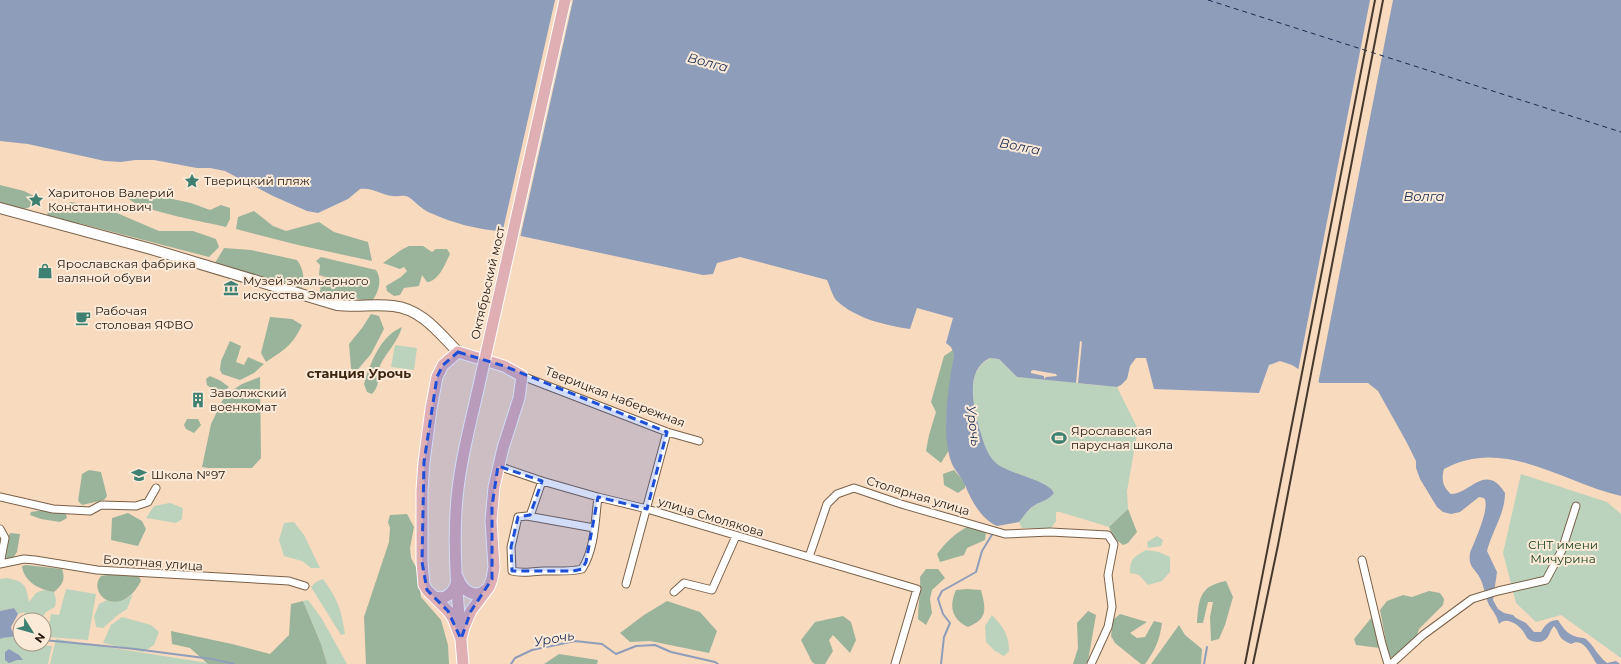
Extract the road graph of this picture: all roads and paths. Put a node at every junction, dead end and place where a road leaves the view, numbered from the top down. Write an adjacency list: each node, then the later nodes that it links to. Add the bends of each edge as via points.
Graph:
1 (565, 0): 21 (main road, Октябрьский мост, bridge, via 458,488 455,534)
2 (0, 208): 3 (street, via 151,249 337,305 400,308 427,320)
3 (458, 352): 4 (main road, via 504,366); 26 (main road, via 443,366 437,377 424,462 422,562 424,585)
4 (522, 376): 5 (street, Тверицкая набережная); 7 (main road, via 517,407)
5 (667, 432): 6 (street, Тверицкая набережная); 13 (street)
6 (699, 441)
7 (498, 466): 8 (street, улица Смолякова); 24 (main road, via 492,506 494,573)
8 (542, 481): 11 (street, улица Смолякова); 14 (street)
9 (156, 488): 10 (street, via 148,502 136,506 101,505 90,511 53,509)
10 (0, 496)
11 (598, 497): 13 (street, улица Смолякова); 15 (street)
12 (1576, 506): 31 (street, via 1562,550 1546,580 1476,597 1423,635)
13 (647, 509): 17 (street, улица Смолякова); 22 (street)
14 (531, 516): 15 (street); 15 (street, via 518,517 511,547 512,571 573,572 582,569)
15 (594, 528)
16 (0, 529): 20 (street, via 5,538)
17 (736, 536): 18 (street, улица Смолякова); 25 (street, via 712,590 684,583)
18 (809, 557): 29 (street, улица Смолякова, via 917,589); 30 (street, Столярная улица, via 827,504 837,494 854,488 1006,534 1050,532 1108,535 1114,544 1108,575 1112,608 1108,627)
19 (1362, 560): 31 (street)
20 (0, 564): 23 (street, Болотная улица, via 24,559 97,570 289,581)
21 (457, 573): 24 (main road, via 462,586 469,592 482,593); 26 (main road, via 454,590 447,596 439,598); 27 (main road, Октябрьский мост)
22 (626, 584)
23 (305, 586)
24 (489, 587): 27 (main road, via 471,611)
25 (674, 592)
26 (430, 594): 27 (main road, via 453,618)
27 (461, 639): 28 (main road, Октябрьский мост)
28 (463, 664)
29 (895, 664)
30 (1091, 664)
31 (1389, 664)

